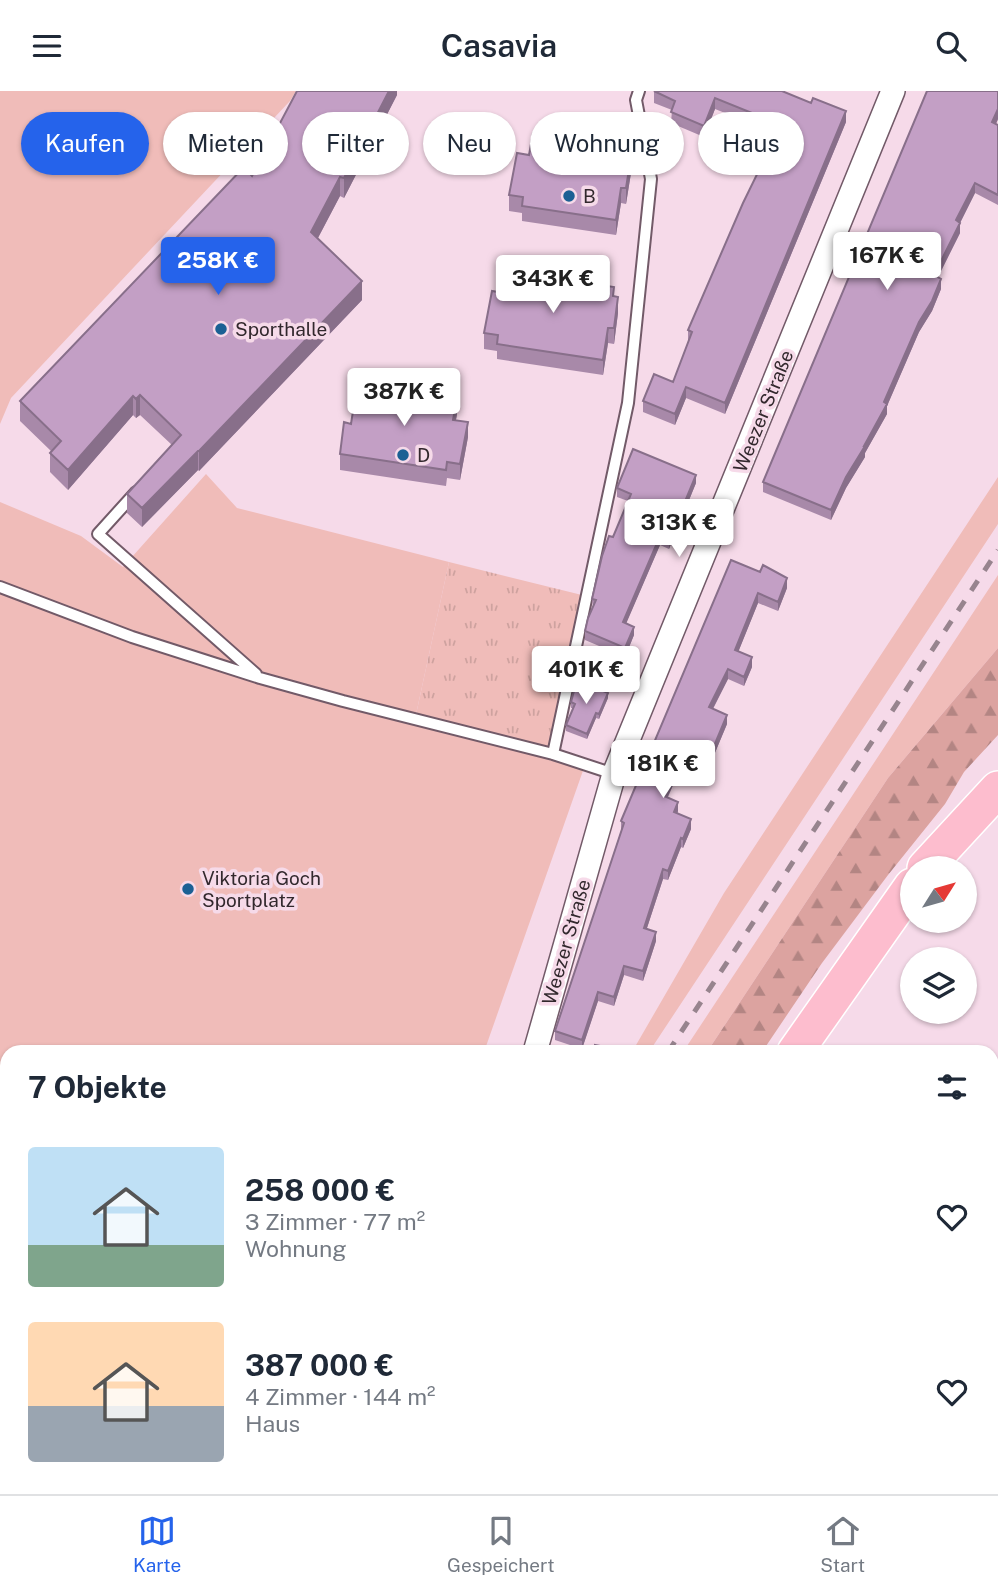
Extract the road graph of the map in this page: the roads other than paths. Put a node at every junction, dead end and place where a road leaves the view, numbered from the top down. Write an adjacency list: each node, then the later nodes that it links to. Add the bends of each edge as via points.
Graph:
1 (639, 91): 6 (lane, via 636,100 651,179 628,403)
2 (893, 91): 7 (street, Weezer Straße)
3 (143, 484): 5 (lane, via 98,534)
4 (0, 587): 5 (lane, via 132,637)
5 (260, 678): 6 (lane)
6 (553, 754): 7 (lane)
7 (614, 774): 11 (street, Weezer Straße)
8 (998, 789): 9 (main road)
9 (936, 856)
10 (900, 903): 12 (main road)
11 (537, 1045)
12 (800, 1045)

